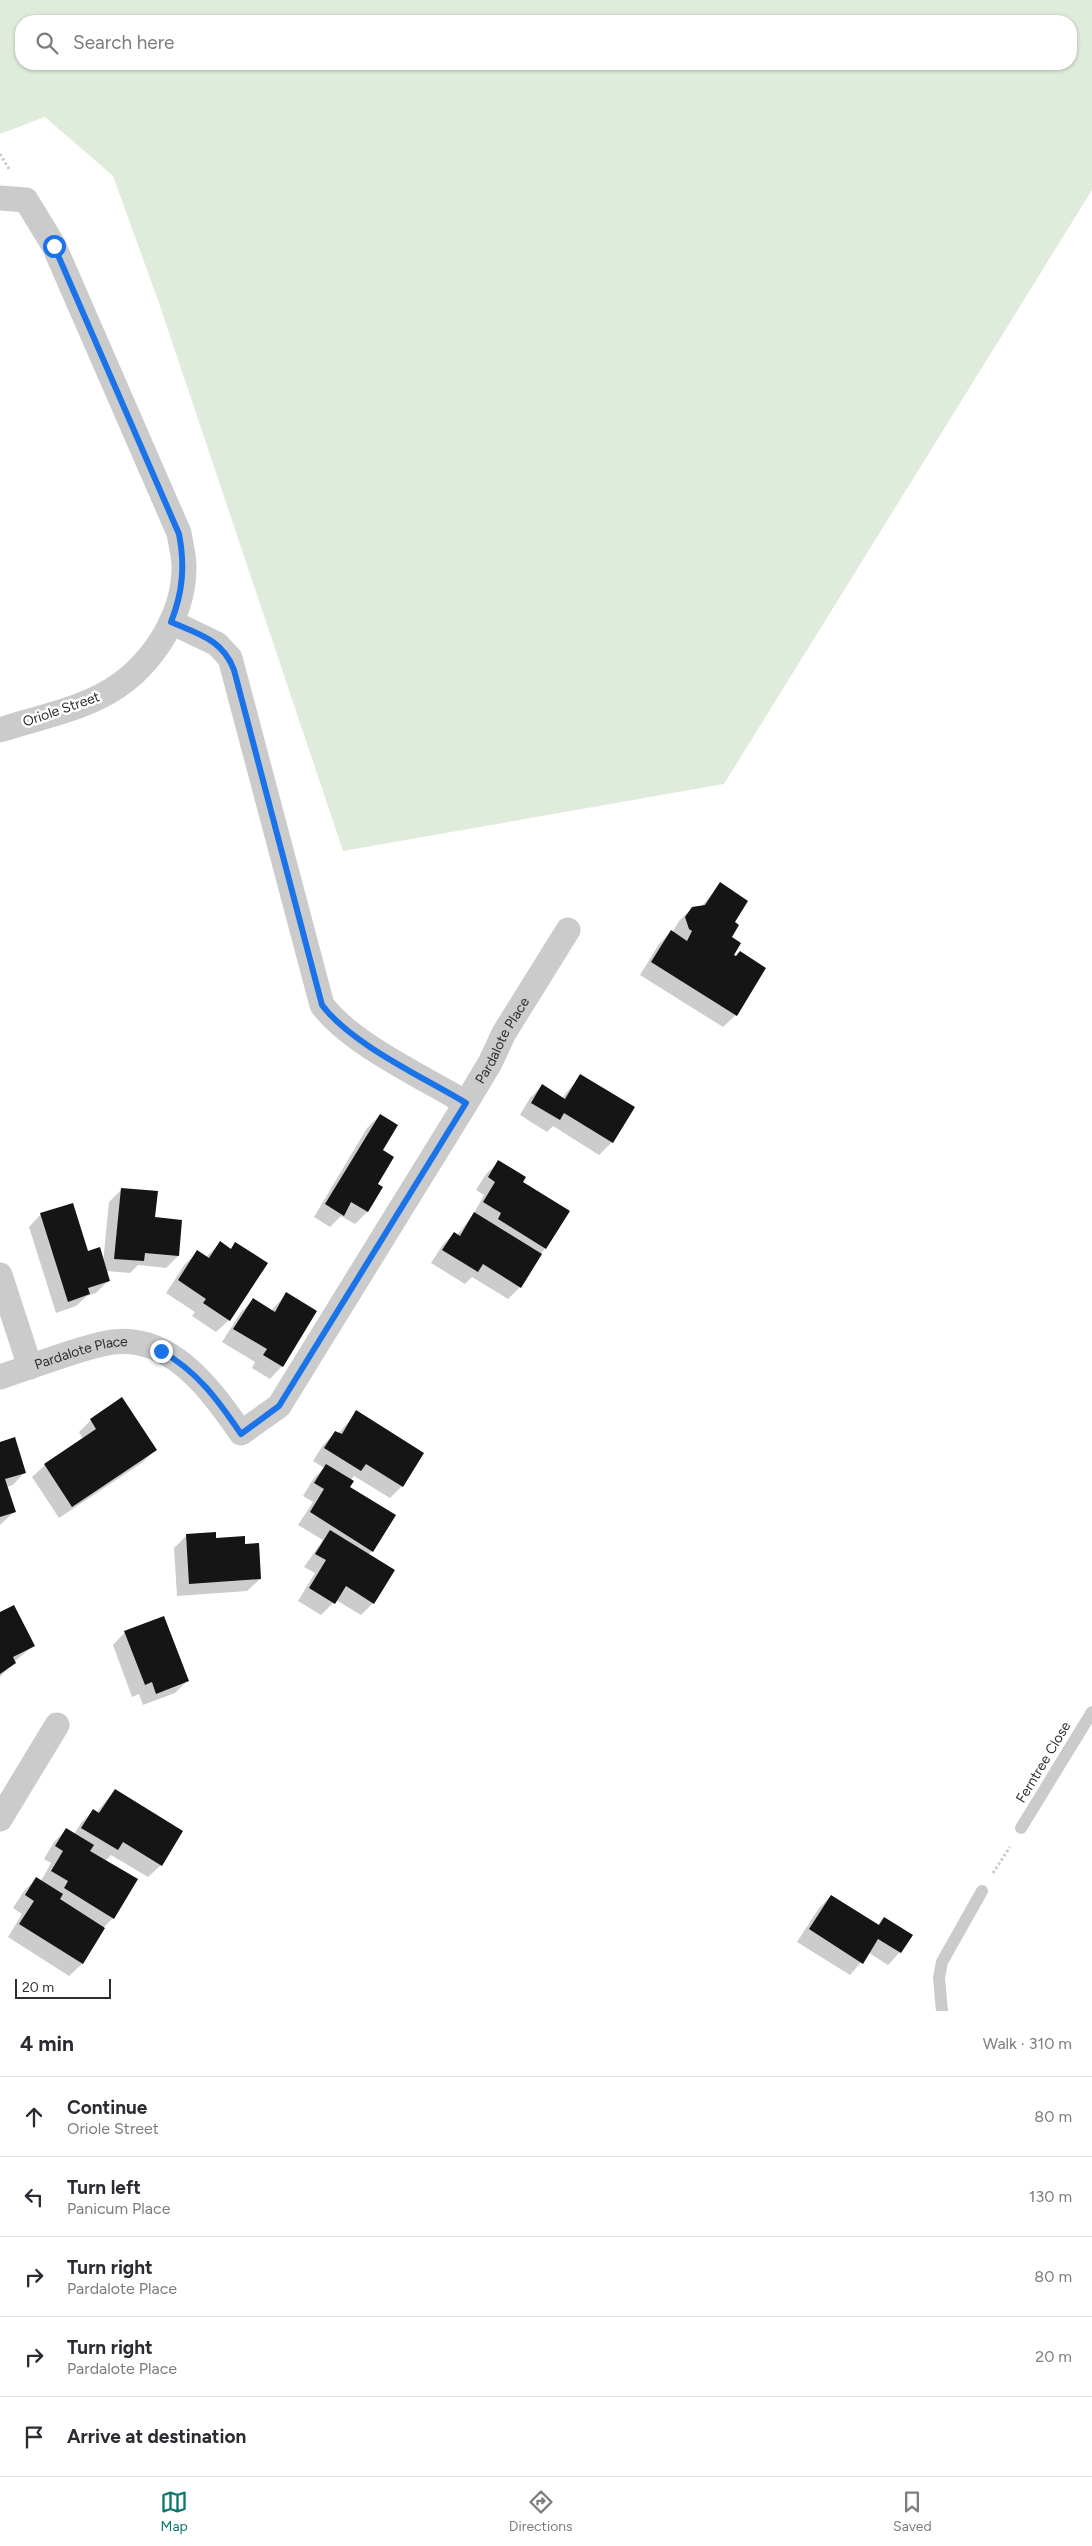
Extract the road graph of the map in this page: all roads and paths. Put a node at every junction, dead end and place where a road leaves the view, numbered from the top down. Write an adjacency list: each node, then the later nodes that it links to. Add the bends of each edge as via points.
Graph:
1 (0, 198): 2 (street, Oriole Street, via 26,200 54,246 179,534 183,583)
2 (171, 622): 3 (street, Oriole Street, via 143,665 114,689 84,703); 5 (street, via 217,644 230,658 322,1005 352,1035)
3 (0, 730)
4 (568, 930): 5 (street, Pardalote Place, via 504,1033)
5 (466, 1103): 7 (street, Pardalote Place, via 279,1406 241,1434 213,1393 189,1368 148,1345 104,1343)
6 (0, 1275): 7 (street)
7 (30, 1368): 8 (street, Pardalote Place)
8 (0, 1377)
9 (1092, 1712): 12 (lane, Ferntree Close)
10 (57, 1725): 11 (street)
11 (0, 1819)
12 (1021, 1828): 13 (path)
13 (982, 1891): 14 (lane, via 942,1962 939,1978)
14 (942, 2011)

